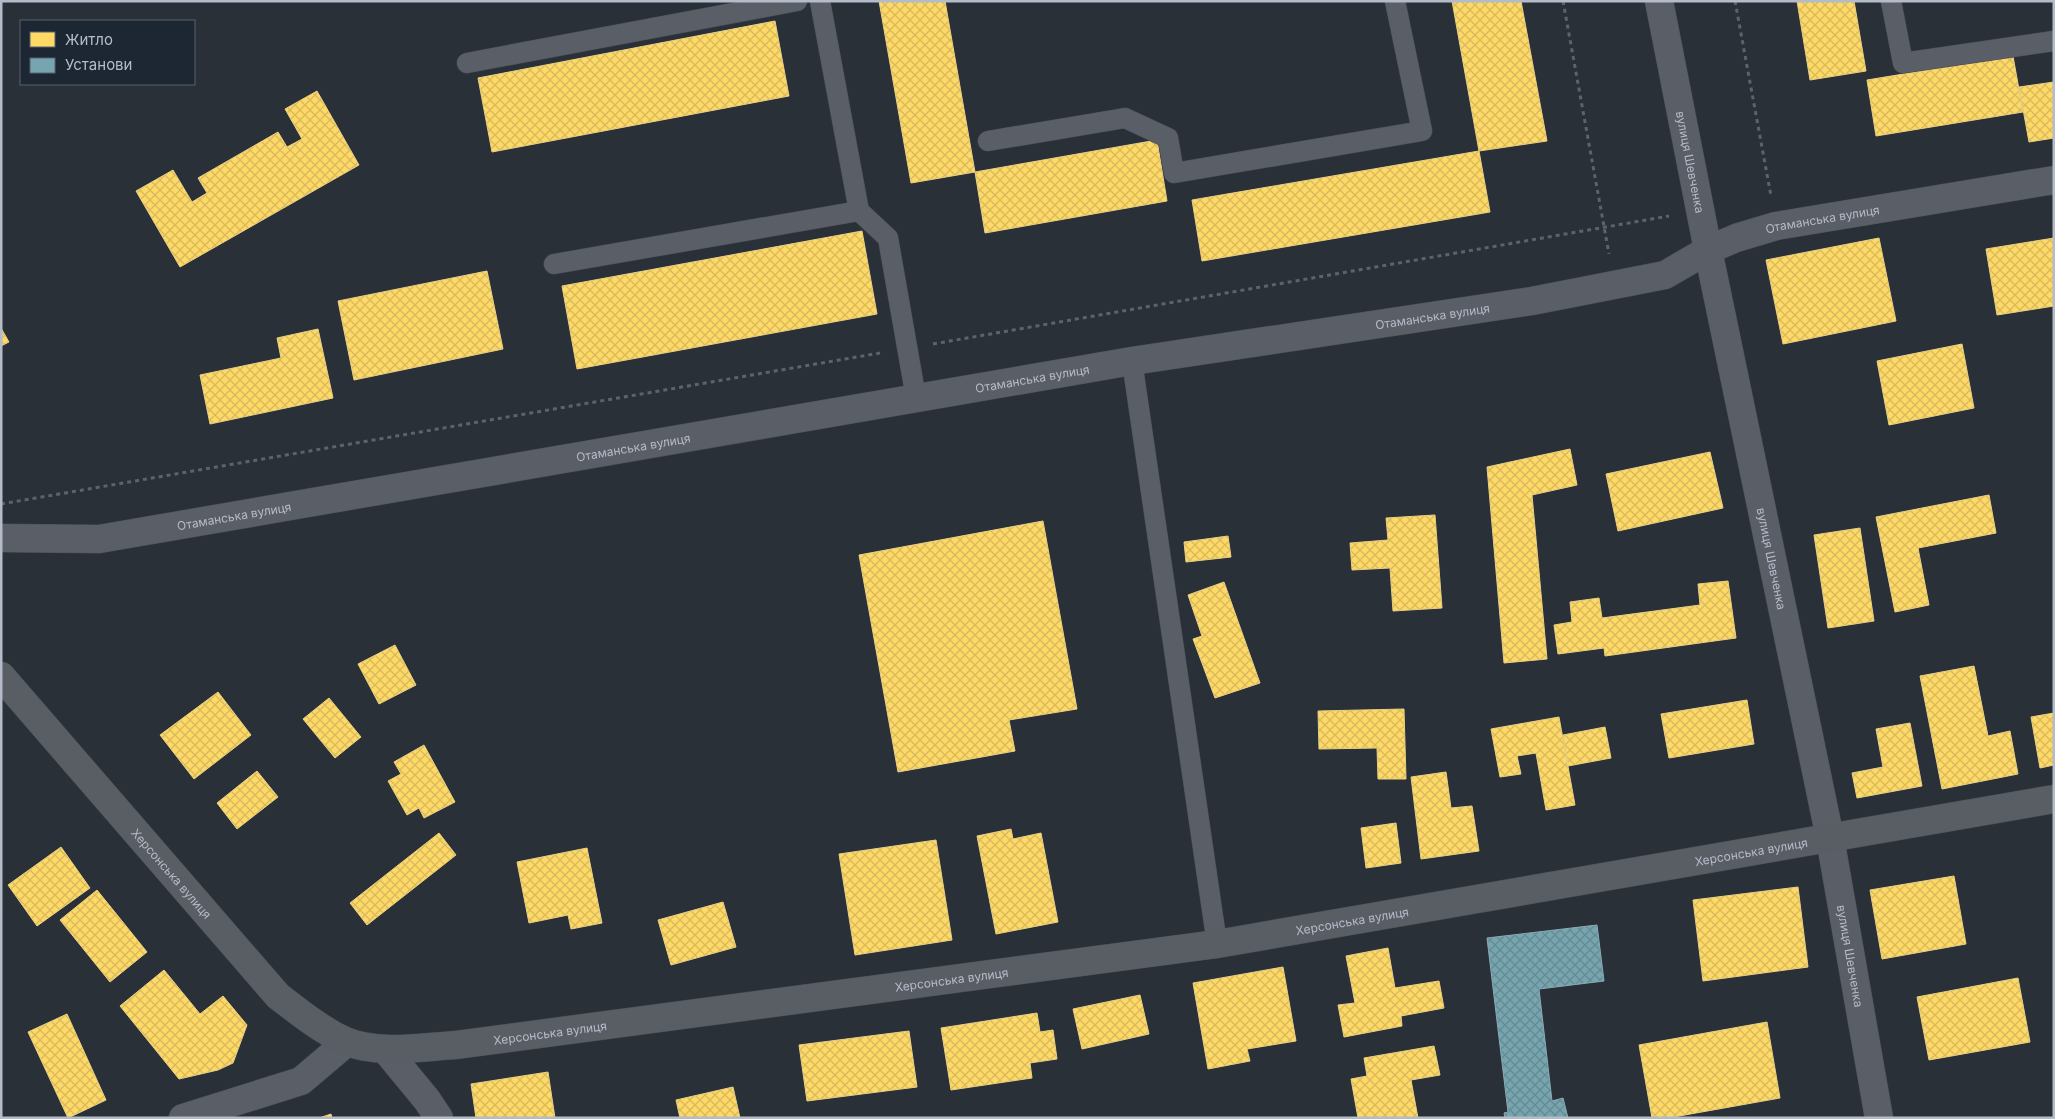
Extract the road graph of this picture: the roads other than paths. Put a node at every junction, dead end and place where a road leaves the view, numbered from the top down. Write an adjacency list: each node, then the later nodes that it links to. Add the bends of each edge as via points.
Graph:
1 (797, 1): 7 (lane)
2 (820, 1): 10 (lane)
3 (1395, 1): 8 (lane, via 1422,131 1174,173 1168,138 1125,118)
4 (1659, 1): 11 (street, вулиця Шевченка)
5 (1891, 1): 6 (lane, via 1903,63)
6 (2054, 41)
7 (468, 63)
8 (988, 141)
9 (2054, 180): 11 (street, Отаманська вулиця, via 1776,226)
10 (859, 211): 12 (lane); 14 (lane, via 888,238)
11 (1708, 250): 13 (street, Отаманська вулиця, via 1664,275 1532,301); 18 (street, вулиця Шевченка)
12 (554, 264)
13 (1132, 361): 14 (street, Отаманська вулиця); 19 (lane)
14 (916, 398): 15 (street, Отаманська вулиця, via 99,539)
15 (1, 538)
16 (3, 685): 20 (main road, Херсонська вулиця, via 278,996)
17 (2054, 799): 18 (main road, Херсонська вулиця)
18 (1830, 838): 19 (main road, Херсонська вулиця); 24 (street, вулиця Шевченка)
19 (1217, 944): 21 (main road, Херсонська вулиця, via 456,1046)
20 (347, 1042): 21 (main road, Херсонська вулиця); 22 (street, via 301,1081)
21 (385, 1049): 23 (street)
22 (183, 1118)
23 (439, 1118)
24 (1879, 1118)

